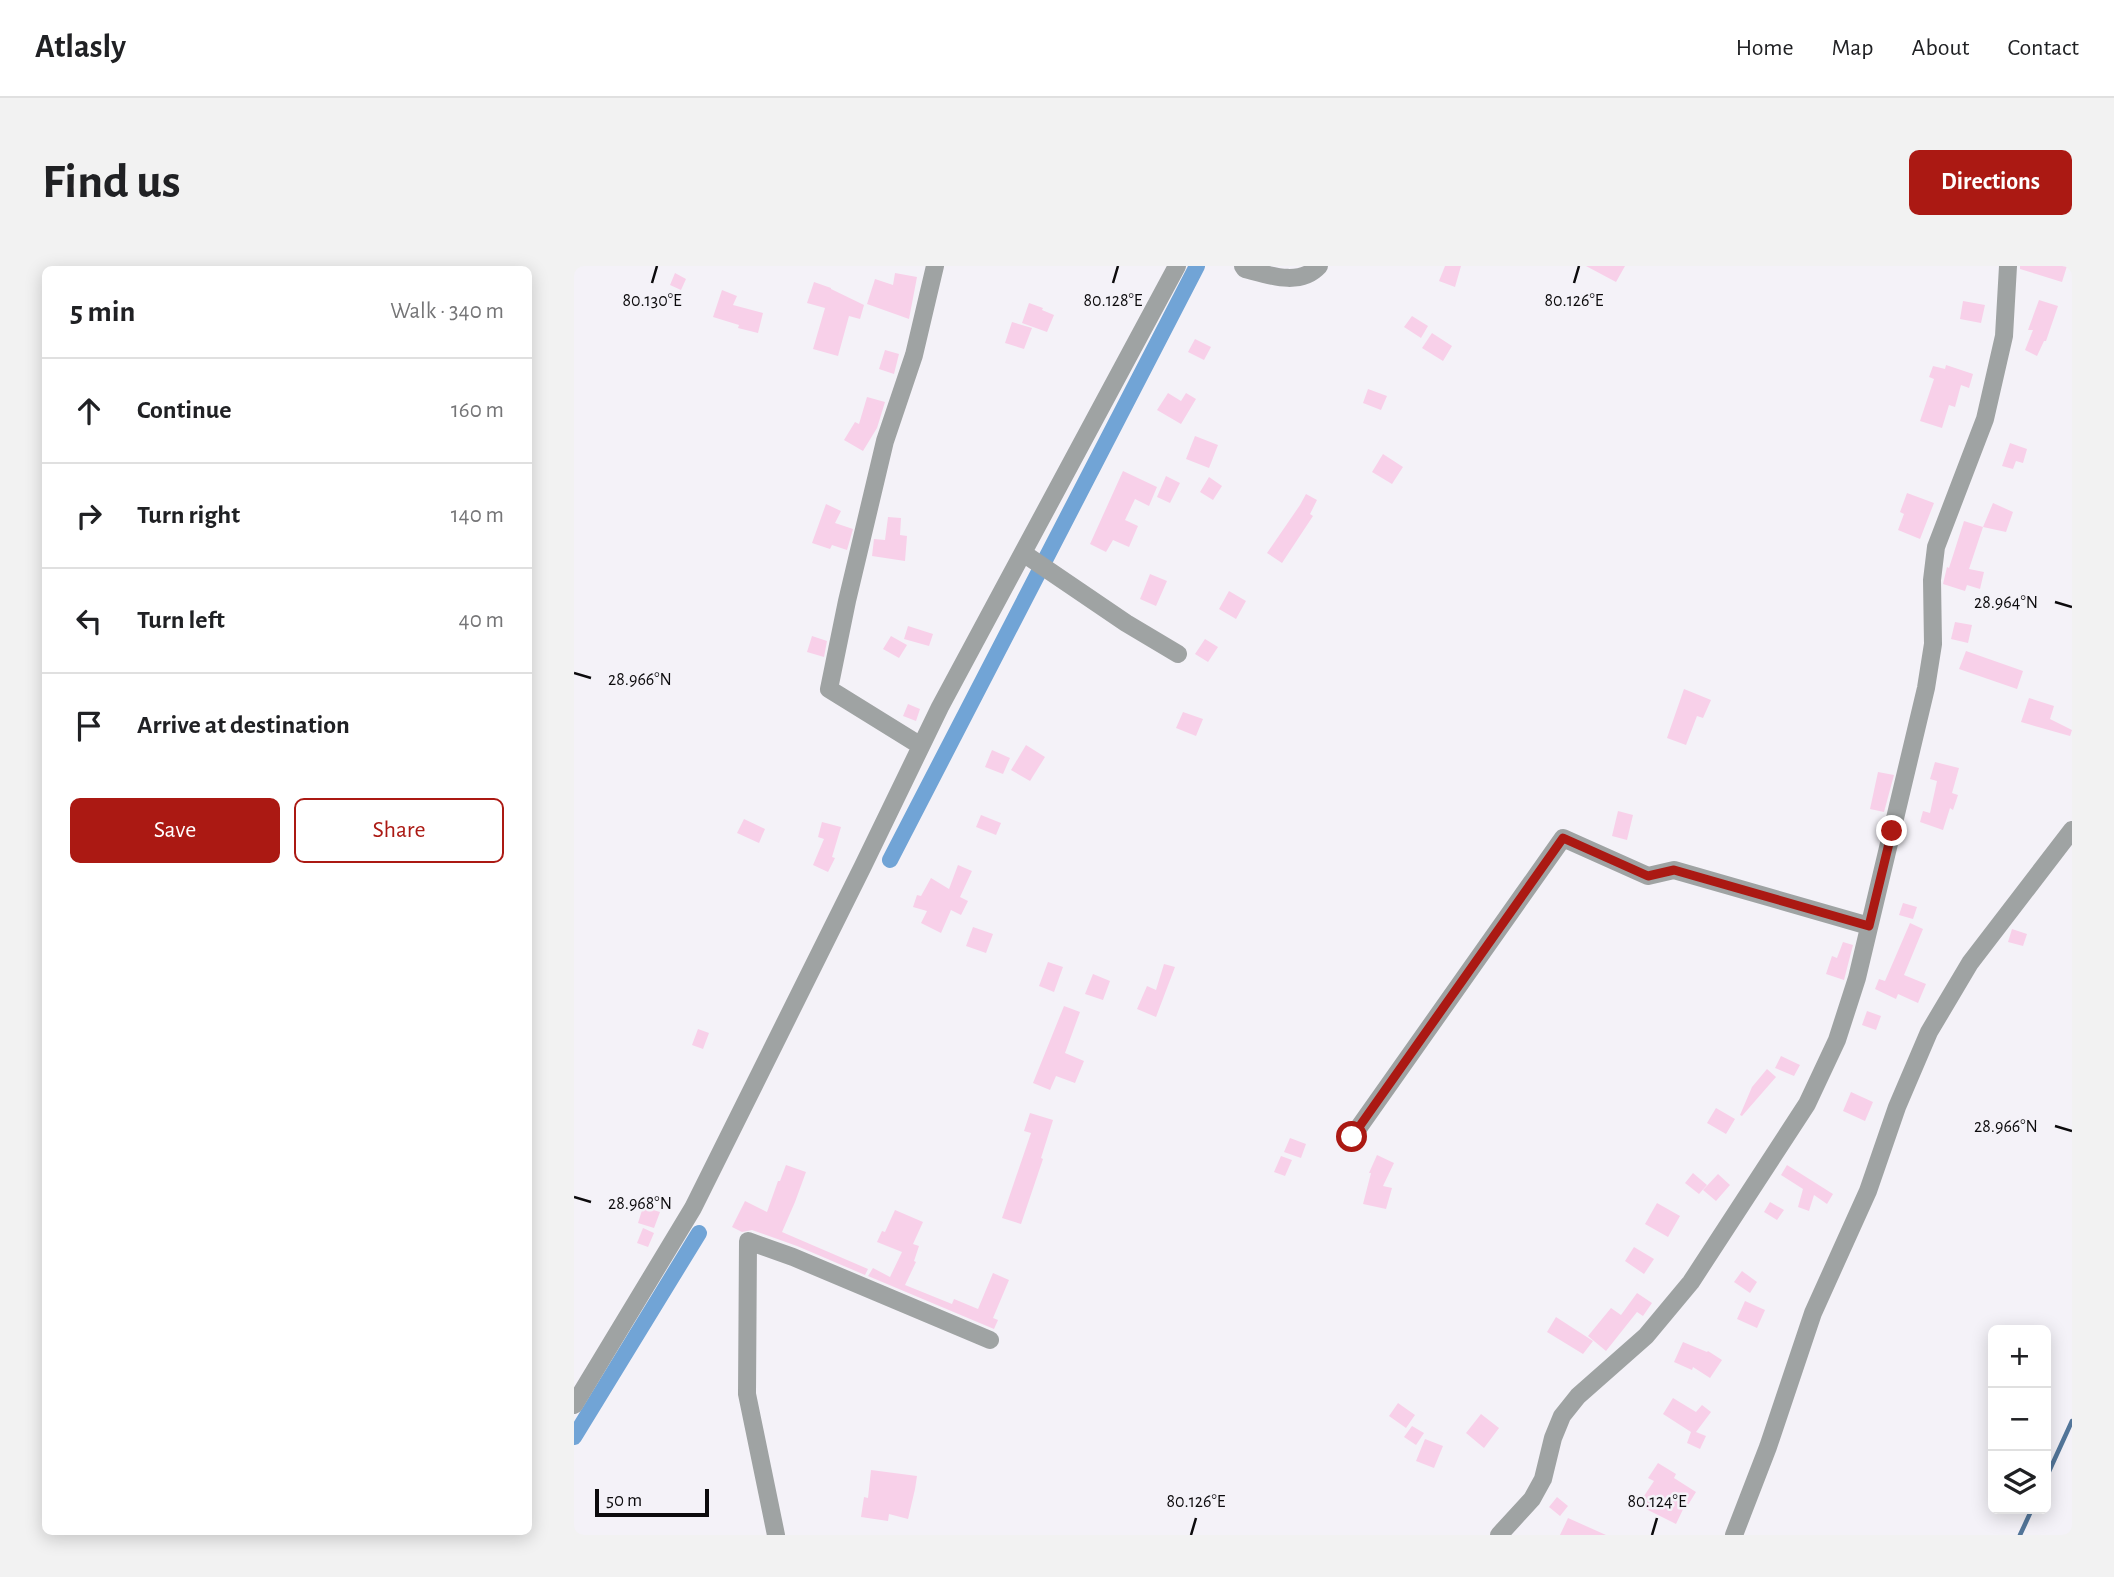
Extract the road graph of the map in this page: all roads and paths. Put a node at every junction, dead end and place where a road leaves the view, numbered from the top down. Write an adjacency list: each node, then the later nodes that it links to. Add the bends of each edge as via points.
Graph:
1 (935, 266): 8 (street, via 914,355 885,441 829,689)
2 (1177, 266): 6 (street)
3 (1243, 266): 4 (street, via 1282,279 1312,274)
4 (1319, 266)
5 (2008, 266): 10 (street, via 2004,336 1984,419 1936,547 1933,644 1926,688)
6 (1030, 557): 7 (street); 8 (street)
7 (1178, 654)
8 (921, 746): 13 (street, via 693,1208)
9 (2072, 830): 16 (street, via 1970,963 1929,1032 1868,1191 1814,1313)
10 (1869, 926): 11 (street, via 1674,870 1648,876 1563,838); 15 (street, via 1837,1040 1807,1104 1691,1282 1646,1336 1562,1416 1543,1479 1532,1499)
11 (1352, 1137)
12 (990, 1340): 14 (street, via 748,1241 747,1394)
13 (574, 1405)
14 (776, 1535)
15 (1499, 1535)
16 (1734, 1535)

